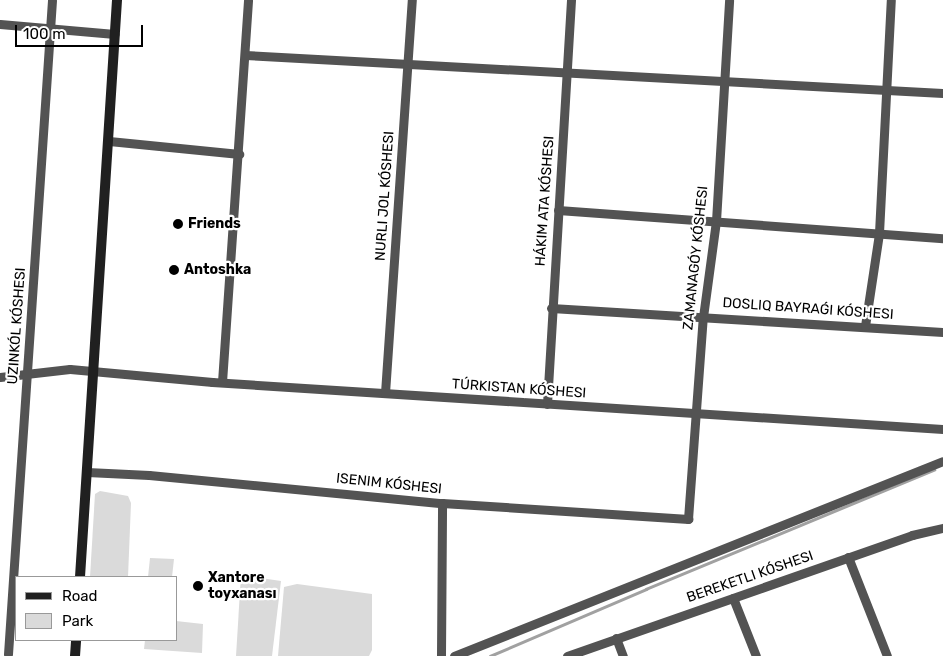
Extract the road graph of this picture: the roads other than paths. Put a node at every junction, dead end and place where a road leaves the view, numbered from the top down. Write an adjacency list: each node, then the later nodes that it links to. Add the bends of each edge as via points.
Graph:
1 (52, 0): 9 (street)
2 (117, 0): 10 (main road)
3 (248, 0): 11 (street)
4 (412, 0): 12 (street)
5 (571, 0): 13 (street, HÁKIM ATA KÓSHESI)
6 (729, 0): 14 (street, ZAMANAGÓY KÓSHESI)
7 (891, 0): 15 (street)
8 (0, 24): 9 (street)
9 (50, 27): 10 (street); 28 (street)
10 (115, 34): 17 (main road)
11 (245, 55): 12 (street); 18 (street)
12 (408, 64): 13 (street); 31 (street)
13 (566, 73): 14 (street); 19 (street, HÁKIM ATA KÓSHESI)
14 (725, 81): 15 (street); 20 (street, ZAMANAGÓY KÓSHESI)
15 (885, 91): 16 (street); 21 (street)
16 (943, 93)
17 (108, 141): 18 (street); 27 (main road)
18 (239, 154): 30 (street)
19 (558, 210): 20 (street); 23 (street, HÁKIM ATA KÓSHESI)
20 (716, 221): 21 (street); 24 (street, ZAMANAGÓY KÓSHESI)
21 (879, 233): 22 (street); 25 (street)
22 (943, 238)
23 (552, 308): 24 (street); 32 (street, HÁKIM ATA KÓSHESI)
24 (703, 316): 25 (street); 33 (street, ZAMANAGÓY KÓSHESI)
25 (865, 326): 26 (street)
26 (943, 332)
27 (94, 373): 28 (street, TÚRKISTAN KÓSHESI, via 70,370); 30 (street, TÚRKISTAN KÓSHESI); 36 (main road)
28 (28, 374): 29 (street, TÚRKISTAN KÓSHESI); 45 (street)
29 (0, 377)
30 (222, 382): 31 (street, TÚRKISTAN KÓSHESI)
31 (385, 393): 32 (street, TÚRKISTAN KÓSHESI)
32 (547, 404): 33 (street, TÚRKISTAN KÓSHESI)
33 (696, 414): 34 (street, TÚRKISTAN KÓSHESI); 38 (street, ZAMANAGÓY KÓSHESI)
34 (943, 429)
35 (942, 465): 48 (street)
36 (87, 472): 37 (street, ISENIM KÓSHESI, via 149,475); 41 (main road)
37 (442, 504): 38 (street, ISENIM KÓSHESI); 47 (street)
38 (688, 519)
39 (943, 528): 40 (street, BEREKETLI KÓSHESI)
40 (848, 557): 42 (street, BEREKETLI KÓSHESI); 52 (street)
41 (80, 576)
42 (733, 598): 43 (street, BEREKETLI KÓSHESI); 51 (street)
43 (616, 638): 49 (street, BEREKETLI KÓSHESI); 50 (street)
44 (76, 641): 46 (main road)
45 (6, 653)
46 (75, 656)
47 (440, 656)
48 (454, 656)
49 (567, 656)
50 (623, 656)
51 (756, 656)
52 (887, 656)

